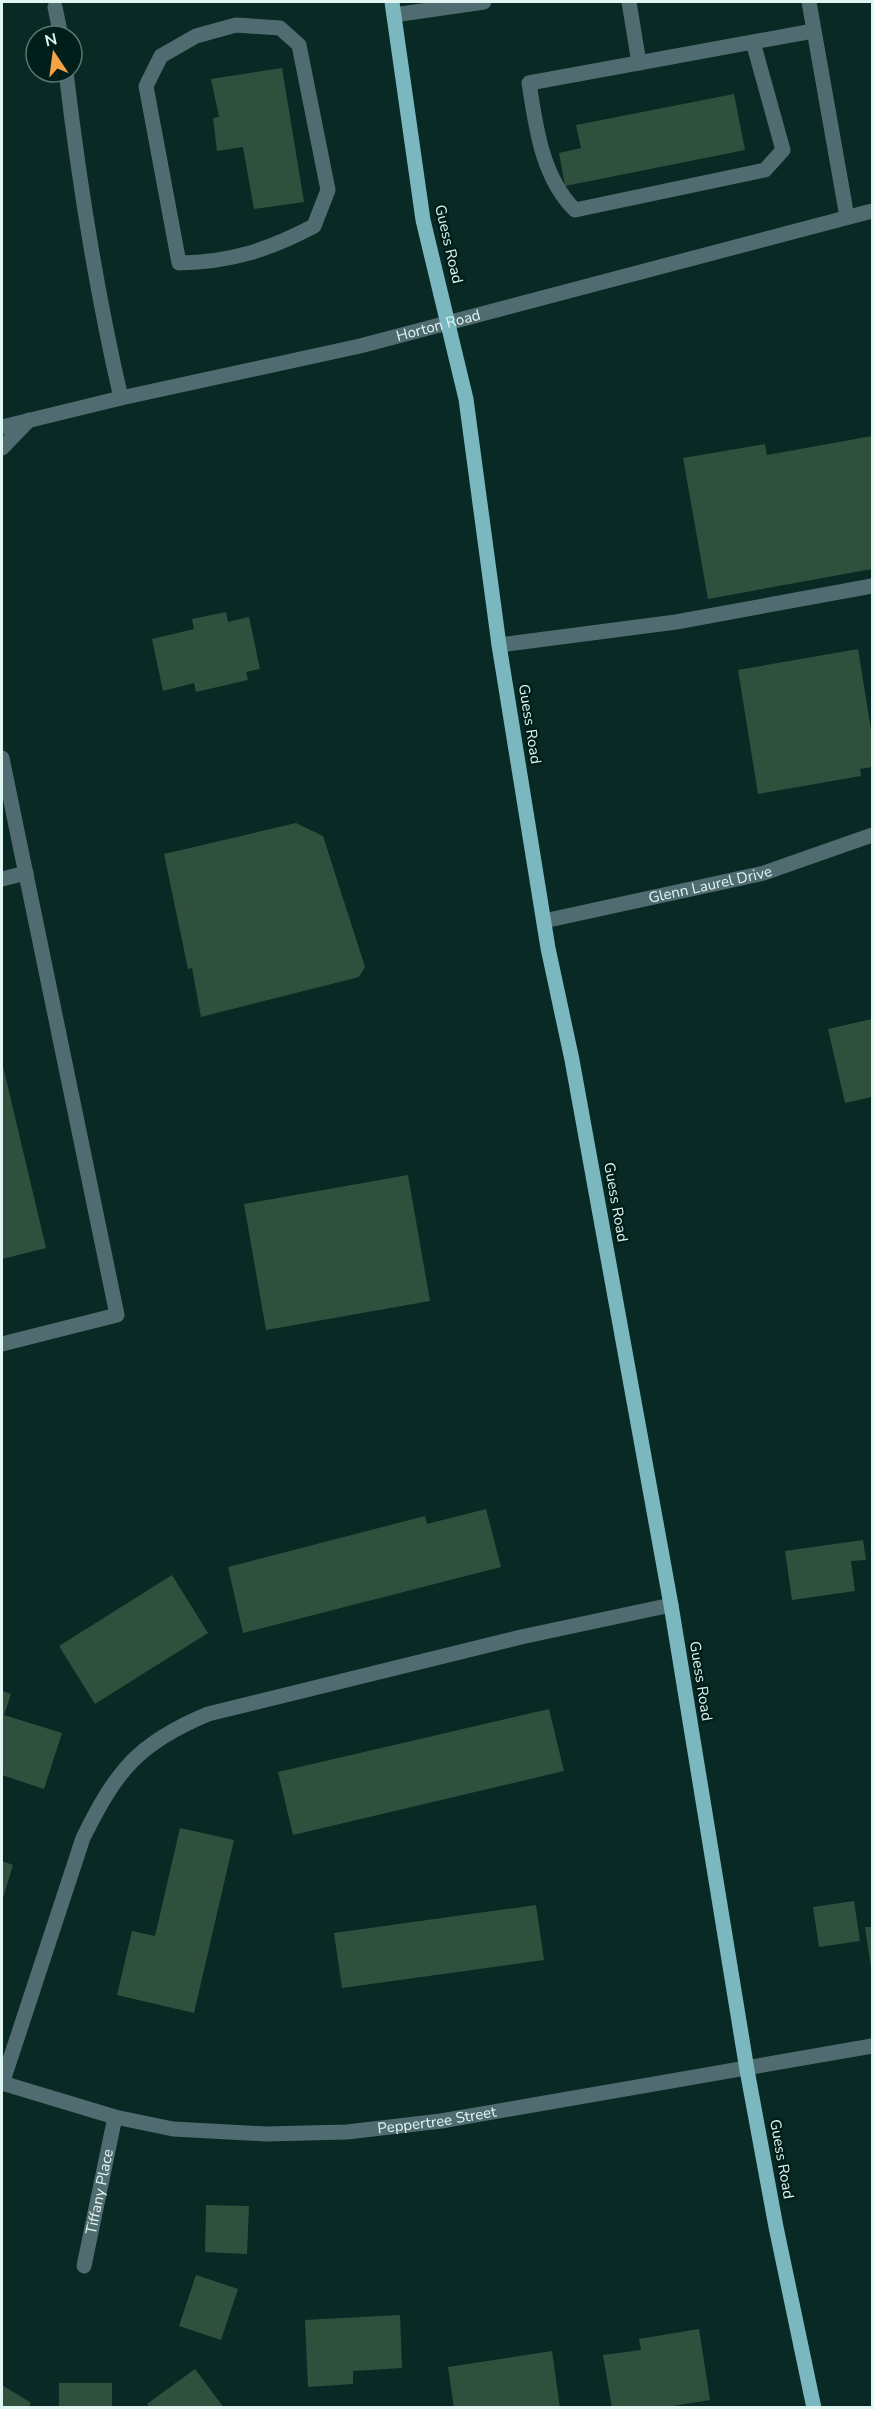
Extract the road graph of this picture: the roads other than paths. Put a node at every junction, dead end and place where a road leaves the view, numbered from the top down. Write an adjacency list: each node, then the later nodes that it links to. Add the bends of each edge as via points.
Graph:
1 (484, 2): 5 (street)
2 (629, 2): 9 (street)
3 (809, 2): 7 (street)
4 (55, 7): 6 (street)
5 (393, 8): 14 (main road, Guess Road, via 423,220)
6 (59, 24)
7 (813, 31): 8 (street); 13 (street)
8 (753, 42): 9 (street); 9 (street, via 783,150 765,170 575,210 562,197 538,143 529,83)
9 (639, 63)
10 (67, 84): 15 (street, via 80,189)
11 (146, 86): 11 (street, via 179,263 212,262 273,247 314,226 328,190 299,45 280,28 236,25 196,36 161,56)
12 (873, 211): 13 (street, Horton Road)
13 (847, 218): 14 (street, Horton Road)
14 (448, 323): 15 (street, Horton Road); 20 (main road, Guess Road, via 466,399)
15 (121, 398): 16 (street, Horton Road)
16 (29, 420): 17 (street, Horton Road); 18 (street)
17 (2, 427)
18 (2, 448)
19 (873, 586): 20 (street, via 676,622)
20 (499, 645): 25 (main road, Guess Road)
21 (2, 758): 23 (street)
22 (873, 836): 25 (street, Glenn Laurel Drive, via 764,873)
23 (26, 873): 24 (street); 26 (street, via 117,1315)
24 (2, 879)
25 (544, 921): 27 (main road, Guess Road)
26 (2, 1344)
27 (671, 1605): 29 (main road, Guess Road); 30 (street, via 521,1637 208,1714 173,1729 144,1749 120,1772 83,1838)
28 (873, 2046): 29 (street, Peppertree Street)
29 (747, 2070): 31 (street, Peppertree Street, via 441,2121 347,2132 266,2134 173,2129); 33 (main road, Guess Road)
30 (2, 2084): 31 (street, Peppertree Street)
31 (115, 2117): 32 (street, Tiffany Place)
32 (84, 2266)
33 (814, 2408)

